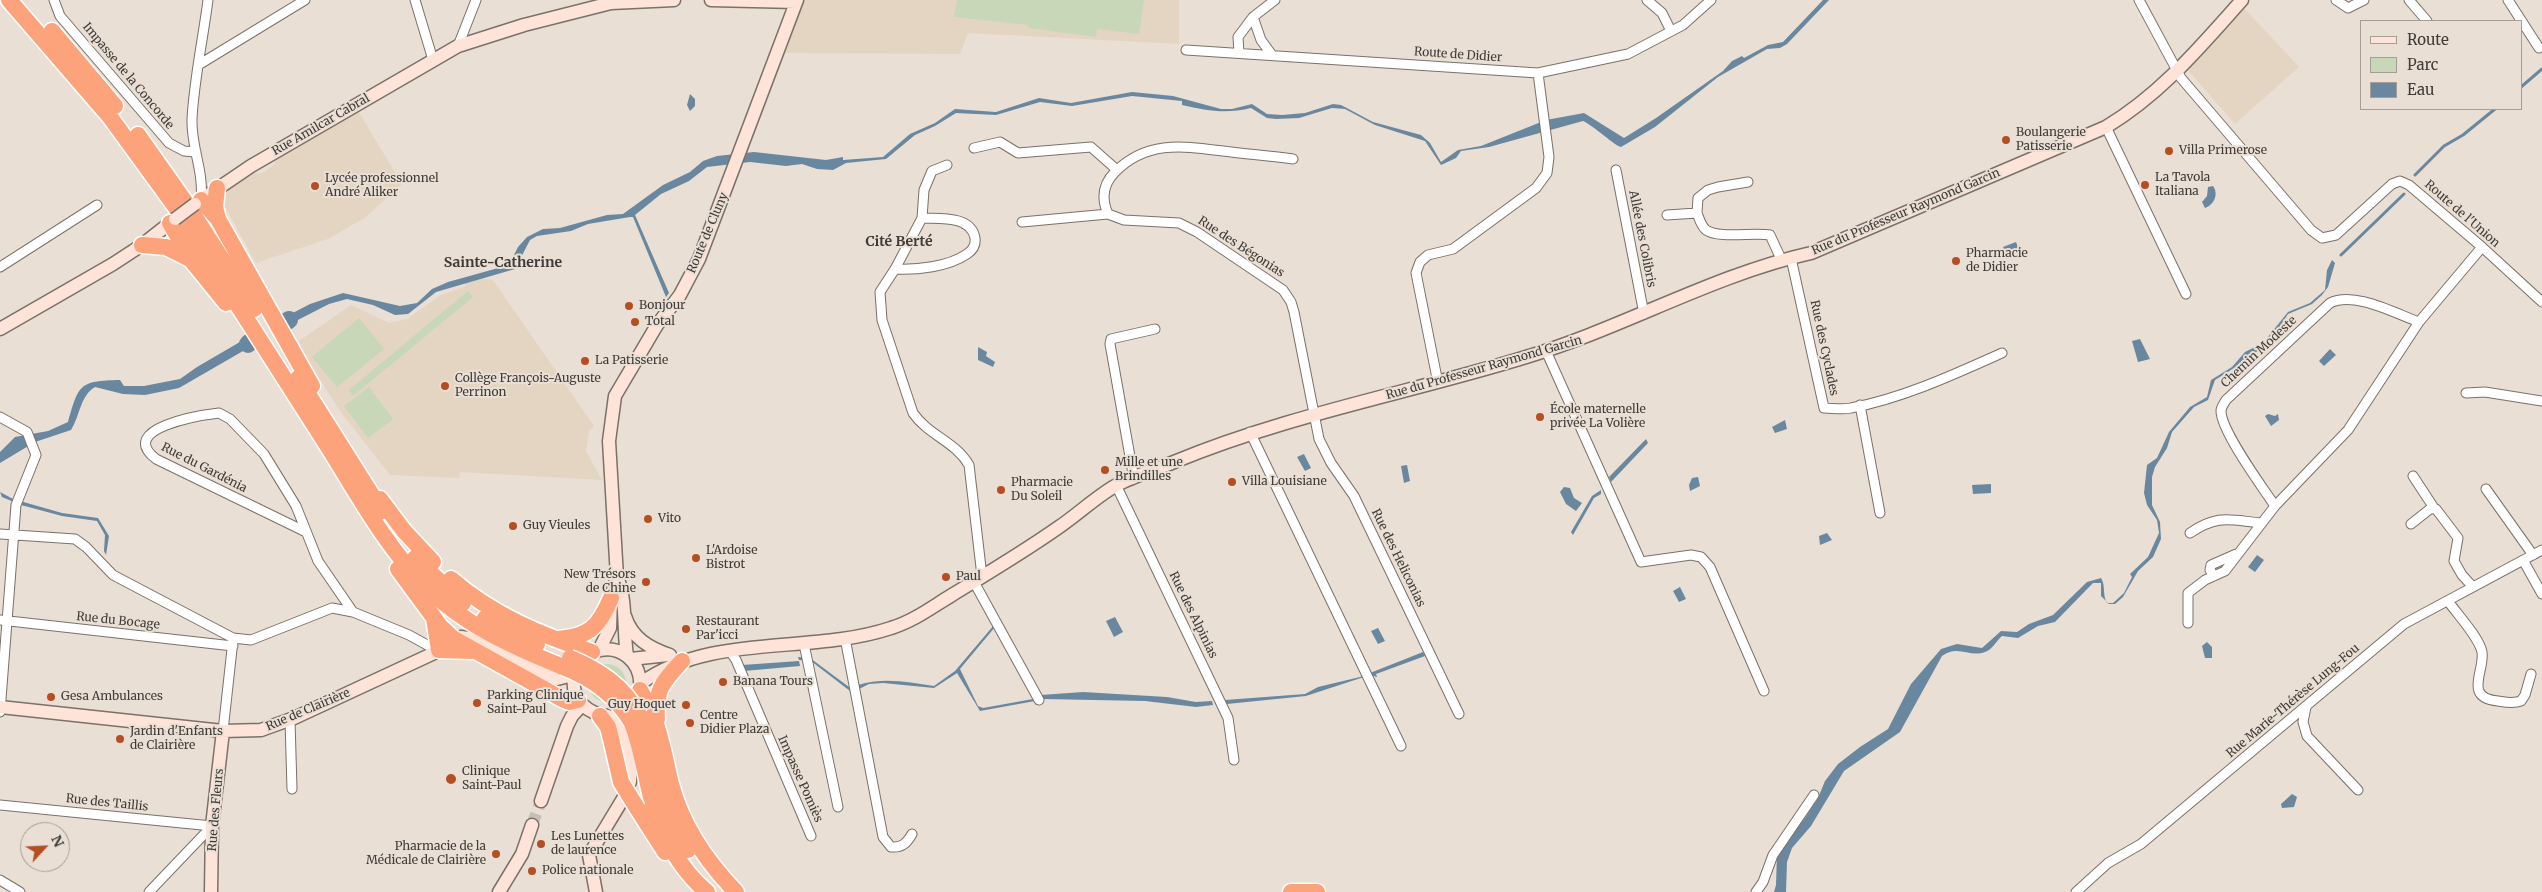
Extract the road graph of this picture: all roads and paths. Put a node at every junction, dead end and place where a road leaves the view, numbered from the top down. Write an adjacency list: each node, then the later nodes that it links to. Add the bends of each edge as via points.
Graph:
1 (9, 0): 45 (highway, via 110,117)
2 (24, 0): 45 (highway, via 112,102 160,164)
3 (54, 0): 37 (street, Impasse de la Concorde, via 60,16 157,131 178,148)
4 (208, 0): 32 (street)
5 (305, 0): 32 (street)
6 (415, 0): 31 (street)
7 (476, 0): 26 (street)
8 (674, 0): 26 (street, Rue Amilcar Cabral, via 611,4 524,25)
9 (711, 0): 18 (street)
10 (1276, 0): 21 (street)
11 (1647, 0): 25 (street, via 1662,13)
12 (1711, 0): 25 (street, Route de Didier, via 1683,25)
13 (2139, 0): 33 (street)
14 (2336, 0): 15 (street, via 2348,8)
15 (2364, 0)
16 (2409, 0): 22 (street)
17 (2508, 0): 23 (street)
18 (796, 1): 98 (street, Route de Cluny, via 695,267 615,396 608,441)
19 (2238, 2): 33 (street, Rue du Professeur Raymond Garcin)
20 (0, 6): 45 (highway)
21 (1253, 16): 29 (street, via 1238,38); 30 (street, via 1261,40)
22 (2426, 20)
23 (2520, 20)
24 (2522, 22): 27 (street)
25 (1671, 31): 34 (street, Route de Didier, via 1628,54)
26 (458, 46): 31 (street, Rue Amilcar Cabral)
27 (2538, 48)
28 (1186, 50): 29 (street, Route de Didier)
29 (1239, 53): 30 (street, Route de Didier)
30 (1272, 55): 34 (street, Route de Didier)
31 (433, 60): 43 (street, Rue Amilcar Cabral)
32 (200, 64): 37 (street, via 192,118)
33 (2178, 72): 35 (street, Rue du Professeur Raymond Garcin, via 2134,110); 53 (street, Route de l'Union, via 2311,230 2322,238 2336,235 2392,184 2400,181)
34 (1538, 73): 66 (street, via 1549,157 1546,173 1536,188 1453,248 1428,255 1420,262 1416,273)
35 (2106, 127): 54 (street, Rue du Professeur Raymond Garcin, via 1811,253); 58 (street)
36 (974, 148): 40 (street, via 1000,142 1018,153 1091,147)
37 (196, 152): 45 (street, via 201,170)
38 (1293, 159): 40 (street, via 1177,145 1145,151)
39 (947, 164): 50 (street, via 932,171 924,190)
40 (1117, 170): 47 (street, via 1104,187)
41 (1616, 170): 60 (street, Allée des Colibris)
42 (1748, 182): 46 (street, via 1708,190 1698,198)
43 (217, 188): 45 (street, Rue Amilcar Cabral); 49 (highway, via 215,208)
44 (97, 205): 56 (street)
45 (184, 211): 49 (highway); 52 (street, Rue Amilcar Cabral); 55 (highway); 72 (highway); 74 (highway)
46 (1697, 213): 48 (street); 54 (street, via 1700,222 1711,232 1770,235)
47 (1108, 214): 51 (street); 71 (street, Rue des Bégonias, via 1124,220 1178,223 1197,232 1283,290 1294,312)
48 (1667, 215)
49 (218, 218): 72 (highway, via 311,384)
50 (922, 218): 57 (street); 57 (street, via 963,222 974,233 974,248 946,263)
51 (1022, 222)
52 (142, 245): 55 (highway, via 174,249); 62 (street, Rue Amilcar Cabral)
53 (2482, 246): 59 (street, Route de l'Union); 61 (street)
54 (1786, 259): 60 (street, Rue du Professeur Raymond Garcin); 69 (street, Rue des Cyclades, via 1824,408 1849,409)
55 (192, 261): 74 (highway, via 224,300 263,359)
56 (0, 267)
57 (895, 269): 94 (street, via 880,292 882,320 913,413 921,425 961,452 969,465)
58 (2186, 294)
59 (2542, 302)
60 (1644, 314): 64 (street, Rue du Professeur Raymond Garcin)
61 (2419, 322): 80 (street, via 2348,430); 80 (street, Chemin Modeste, via 2356,300 2337,300 2226,400 2221,409 2222,419 2246,464)
62 (0, 329)
63 (1155, 329): 77 (street, via 1111,339 1110,344)
64 (1546, 351): 66 (street, Rue du Professeur Raymond Garcin); 116 (street, via 1641,562 1701,556 1710,567)
65 (2002, 354): 69 (street, Rue des Cyclades, via 1939,381)
66 (1438, 383): 71 (street, Rue du Professeur Raymond Garcin)
67 (2466, 393): 68 (street, via 2485,392)
68 (2542, 401)
69 (1860, 405): 82 (street)
70 (0, 416): 88 (street, via 27,432 36,455 17,502)
71 (1314, 416): 73 (street, Rue du Professeur Raymond Garcin); 122 (street, Rue des Heliconias, via 1319,438 1331,463 1354,496)
72 (325, 420): 75 (highway)
73 (1250, 432): 77 (street, Rue du Professeur Raymond Garcin); 127 (street)
74 (324, 440): 75 (highway)
75 (340, 456): 100 (highway, via 361,512); 105 (highway, via 404,531 463,590 500,615); 113 (highway, via 394,549 426,587 470,622 498,639)
76 (2412, 476): 81 (street)
77 (1134, 479): 78 (street, Rue du Professeur Raymond Garcin)
78 (1116, 485): 94 (street, Rue du Professeur Raymond Garcin, via 1056,530); 128 (street, Rue des Alpinias, via 1228,718)
79 (2486, 489): 91 (street)
80 (2275, 506): 83 (street)
81 (2434, 508): 84 (street); 95 (street, via 2458,538 2454,560)
82 (1880, 514)
83 (2261, 523): 86 (street, via 2219,520 2206,522); 90 (street)
84 (2411, 524)
85 (304, 531): 85 (street, Rue du Gardénia, via 296,506 264,454 230,419 219,413 167,423 155,429 148,440 149,453 156,459); 99 (street, Rue du Gardénia, via 318,561)
86 (2190, 533)
87 (0, 534): 88 (street)
88 (15, 536): 101 (street); 106 (street, via 75,540 113,575)
89 (2542, 550): 91 (street, Rue Marie-Thérèse Lung-Fou)
90 (2236, 554): 93 (street, via 2225,571); 93 (street, via 2211,565)
91 (2533, 555): 92 (street, Rue Marie-Thérèse Lung-Fou)
92 (2523, 560): 95 (street, Rue Marie-Thérèse Lung-Fou); 96 (street)
93 (2214, 576): 102 (street, via 2188,593)
94 (978, 579): 103 (street, Rue du Professeur Raymond Garcin, via 913,619); 117 (street)
95 (2473, 587): 97 (street, Rue Marie-Thérèse Lung-Fou)
96 (2542, 594)
97 (2448, 601): 114 (street, via 2480,646 2482,653 2477,678 2483,698 2517,703 2525,695); 119 (street, Rue Marie-Thérèse Lung-Fou, via 2404,624)
98 (617, 604): 105 (highway, via 582,635); 111 (street, Route de Cluny); 112 (street, via 641,641); 113 (street, Route de Cluny, via 608,637)
99 (352, 612): 106 (street, via 332,608 251,640); 107 (street, via 418,639)
100 (434, 618): 104 (highway); 107 (highway)
101 (4, 621): 106 (street, Rue du Bocage); 120 (street)
102 (2188, 623)
103 (845, 638): 110 (street, Rue du Professeur Raymond Garcin); 139 (street, via 883,837 891,847 897,848 903,846)
104 (454, 639): 107 (street, Rue de Clairière); 109 (highway); 113 (street, via 476,639 557,679)
105 (554, 639): 113 (highway)
106 (233, 642): 126 (street, Rue des Fleurs)
107 (438, 651): 109 (highway); 124 (street, Rue de Clairière)
108 (730, 651): 110 (street, Rue du Professeur Raymond Garcin); 112 (street, Rue du Professeur Raymond Garcin); 140 (street, Impasse Pomiès)
109 (476, 652): 118 (highway, via 562,699)
110 (806, 654): 136 (street)
111 (629, 657): 112 (street, Rue du Professeur Raymond Garcin); 113 (street, via 609,649); 115 (street, Route de Cluny, via 640,674)
112 (682, 658): 115 (street, Rue du Professeur Raymond Garcin); 125 (highway, via 660,689 656,701)
113 (579, 662): 118 (street, via 575,692); 123 (highway, bridge, via 622,708)
114 (2531, 674)
115 (639, 690): 125 (highway)
116 (1764, 691)
117 (1039, 700)
118 (580, 703): 123 (street); 133 (street, via 567,726)
119 (2306, 706): 131 (street, via 2303,722 2307,736); 154 (street, Rue Marie-Thérèse Lung-Fou, via 2142,844 2108,863)
120 (0, 707): 121 (street); 126 (street, Rue de Clairière)
121 (0, 713)
122 (1459, 714)
123 (621, 716): 129 (street, via 631,761); 134 (highway, bridge, via 608,727 621,782); 148 (highway, via 638,738 652,802 665,835 683,865); 149 (highway, via 646,728 663,798 675,829 695,860)
124 (290, 720): 126 (street, Rue de Clairière, via 261,730); 130 (street)
125 (658, 726): 150 (highway, via 671,784 690,833)
126 (223, 732): 138 (street, Rue des Fleurs)
127 (1401, 746)
128 (1234, 760)
129 (630, 782)
130 (292, 789)
131 (2358, 790)
132 (1814, 795): 153 (street, via 1773,855)
133 (541, 801)
134 (630, 803): 146 (street, via 589,855); 147 (highway)
135 (0, 805): 138 (street, Rue des Taillis)
136 (838, 807)
137 (532, 825): 145 (street, via 522,854)
138 (212, 826): 143 (street); 144 (street, Rue des Fleurs)
139 (912, 834)
140 (811, 836)
141 (0, 880): 142 (street)
142 (20, 892)
143 (149, 892)
144 (211, 892)
145 (499, 892)
146 (596, 892)
147 (696, 892)
148 (707, 892)
149 (725, 892)
150 (736, 892)
151 (1291, 892): 152 (highway)
152 (1317, 892)
153 (1756, 892)
154 (2076, 892)

